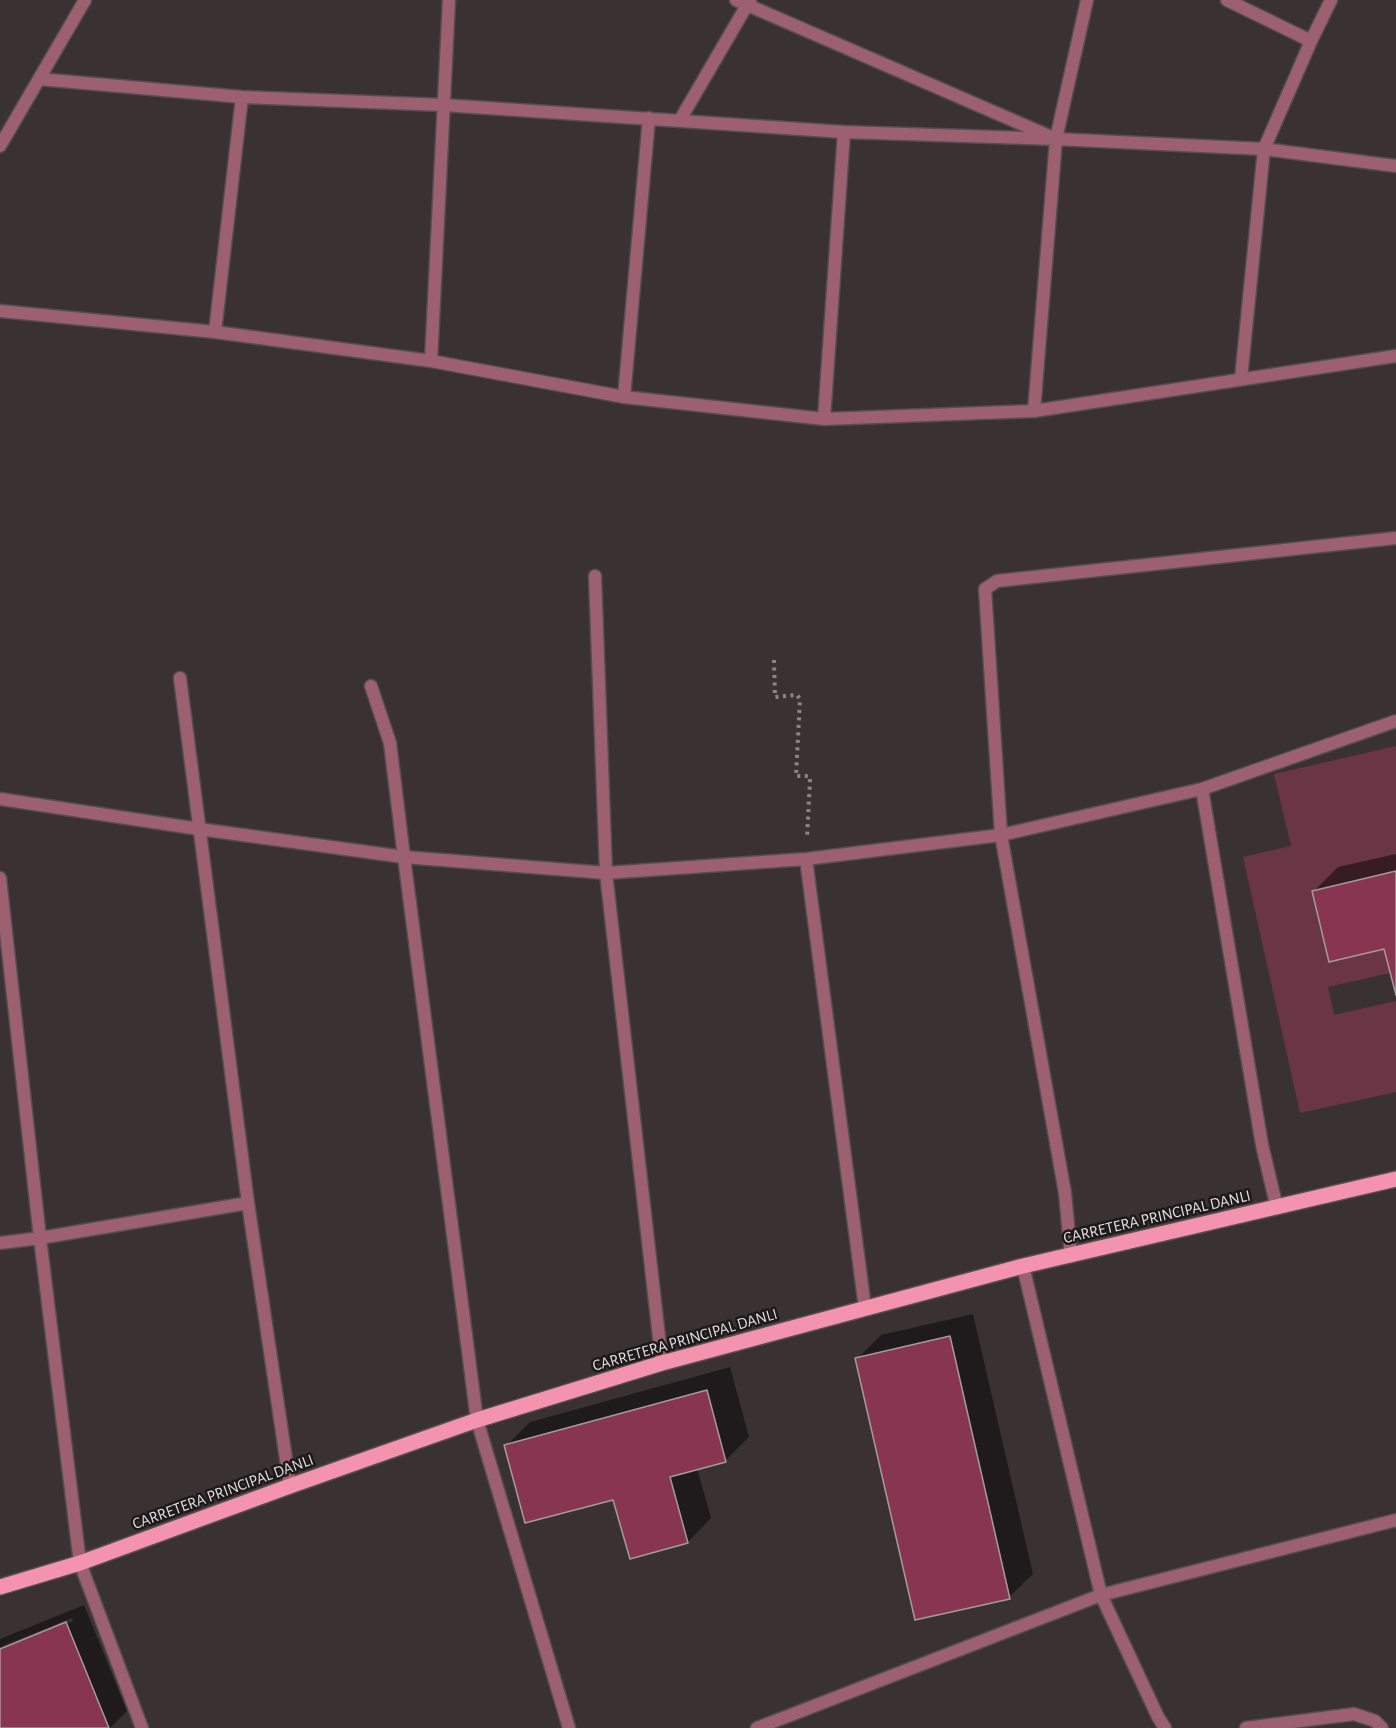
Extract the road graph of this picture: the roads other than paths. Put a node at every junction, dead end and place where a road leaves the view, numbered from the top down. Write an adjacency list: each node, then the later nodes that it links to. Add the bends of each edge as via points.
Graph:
1 (86, 0): 9 (street)
2 (449, 0): 11 (street)
3 (736, 0): 7 (street)
4 (1087, 0): 15 (street)
5 (1227, 0): 8 (street)
6 (1331, 0): 8 (street)
7 (749, 3): 13 (street); 15 (street)
8 (1311, 41): 17 (street)
9 (39, 79): 10 (street); 16 (street)
10 (242, 97): 11 (street); 20 (street)
11 (443, 105): 12 (street); 22 (street)
12 (649, 118): 13 (street); 24 (street)
13 (680, 120): 14 (street)
14 (844, 132): 15 (street); 26 (street)
15 (1056, 139): 17 (street); 25 (street)
16 (0, 146)
17 (1264, 149): 18 (street); 23 (street)
18 (1396, 166)
19 (0, 311): 20 (street)
20 (215, 332): 22 (street)
21 (1396, 356): 23 (street)
22 (431, 361): 24 (street)
23 (1240, 379): 25 (street)
24 (624, 397): 26 (street)
25 (1034, 411): 26 (street)
26 (824, 419)
27 (1396, 538): 35 (street, via 997,581 985,589)
28 (595, 576): 38 (street)
29 (180, 678): 34 (street)
30 (371, 686): 36 (street, via 390,743)
31 (1396, 721): 32 (street)
32 (1202, 789): 35 (street); 42 (street)
33 (0, 799): 34 (street)
34 (199, 829): 36 (street); 41 (street)
35 (1001, 835): 37 (street); 45 (street, via 1065,1193)
36 (404, 857): 38 (street); 49 (street)
37 (806, 859): 38 (street); 47 (street)
38 (606, 873): 48 (street)
39 (0, 878): 43 (street)
40 (1396, 1179): 42 (main road, CARRETERA PRINCIPAL DANLI)
41 (248, 1203): 43 (street); 50 (street)
42 (1276, 1208): 45 (main road, CARRETERA PRINCIPAL DANLI)
43 (40, 1238): 44 (street); 52 (street)
44 (0, 1243)
45 (1071, 1256): 46 (main road, CARRETERA PRINCIPAL DANLI)
46 (1023, 1266): 47 (main road, CARRETERA PRINCIPAL DANLI); 54 (street)
47 (865, 1308): 48 (main road, CARRETERA PRINCIPAL DANLI)
48 (662, 1363): 49 (main road, CARRETERA PRINCIPAL DANLI)
49 (477, 1420): 50 (main road, CARRETERA PRINCIPAL DANLI); 56 (street)
50 (290, 1486): 52 (main road, CARRETERA PRINCIPAL DANLI)
51 (1396, 1520): 54 (street)
52 (80, 1563): 53 (main road, CARRETERA PRINCIPAL DANLI); 55 (street)
53 (0, 1587)
54 (1101, 1595): 57 (street); 58 (street)
55 (142, 1728)
56 (569, 1728)
57 (757, 1728)
58 (1165, 1728)
59 (1246, 1728): 60 (street, via 1354,1714 1376,1721)
60 (1382, 1728)

